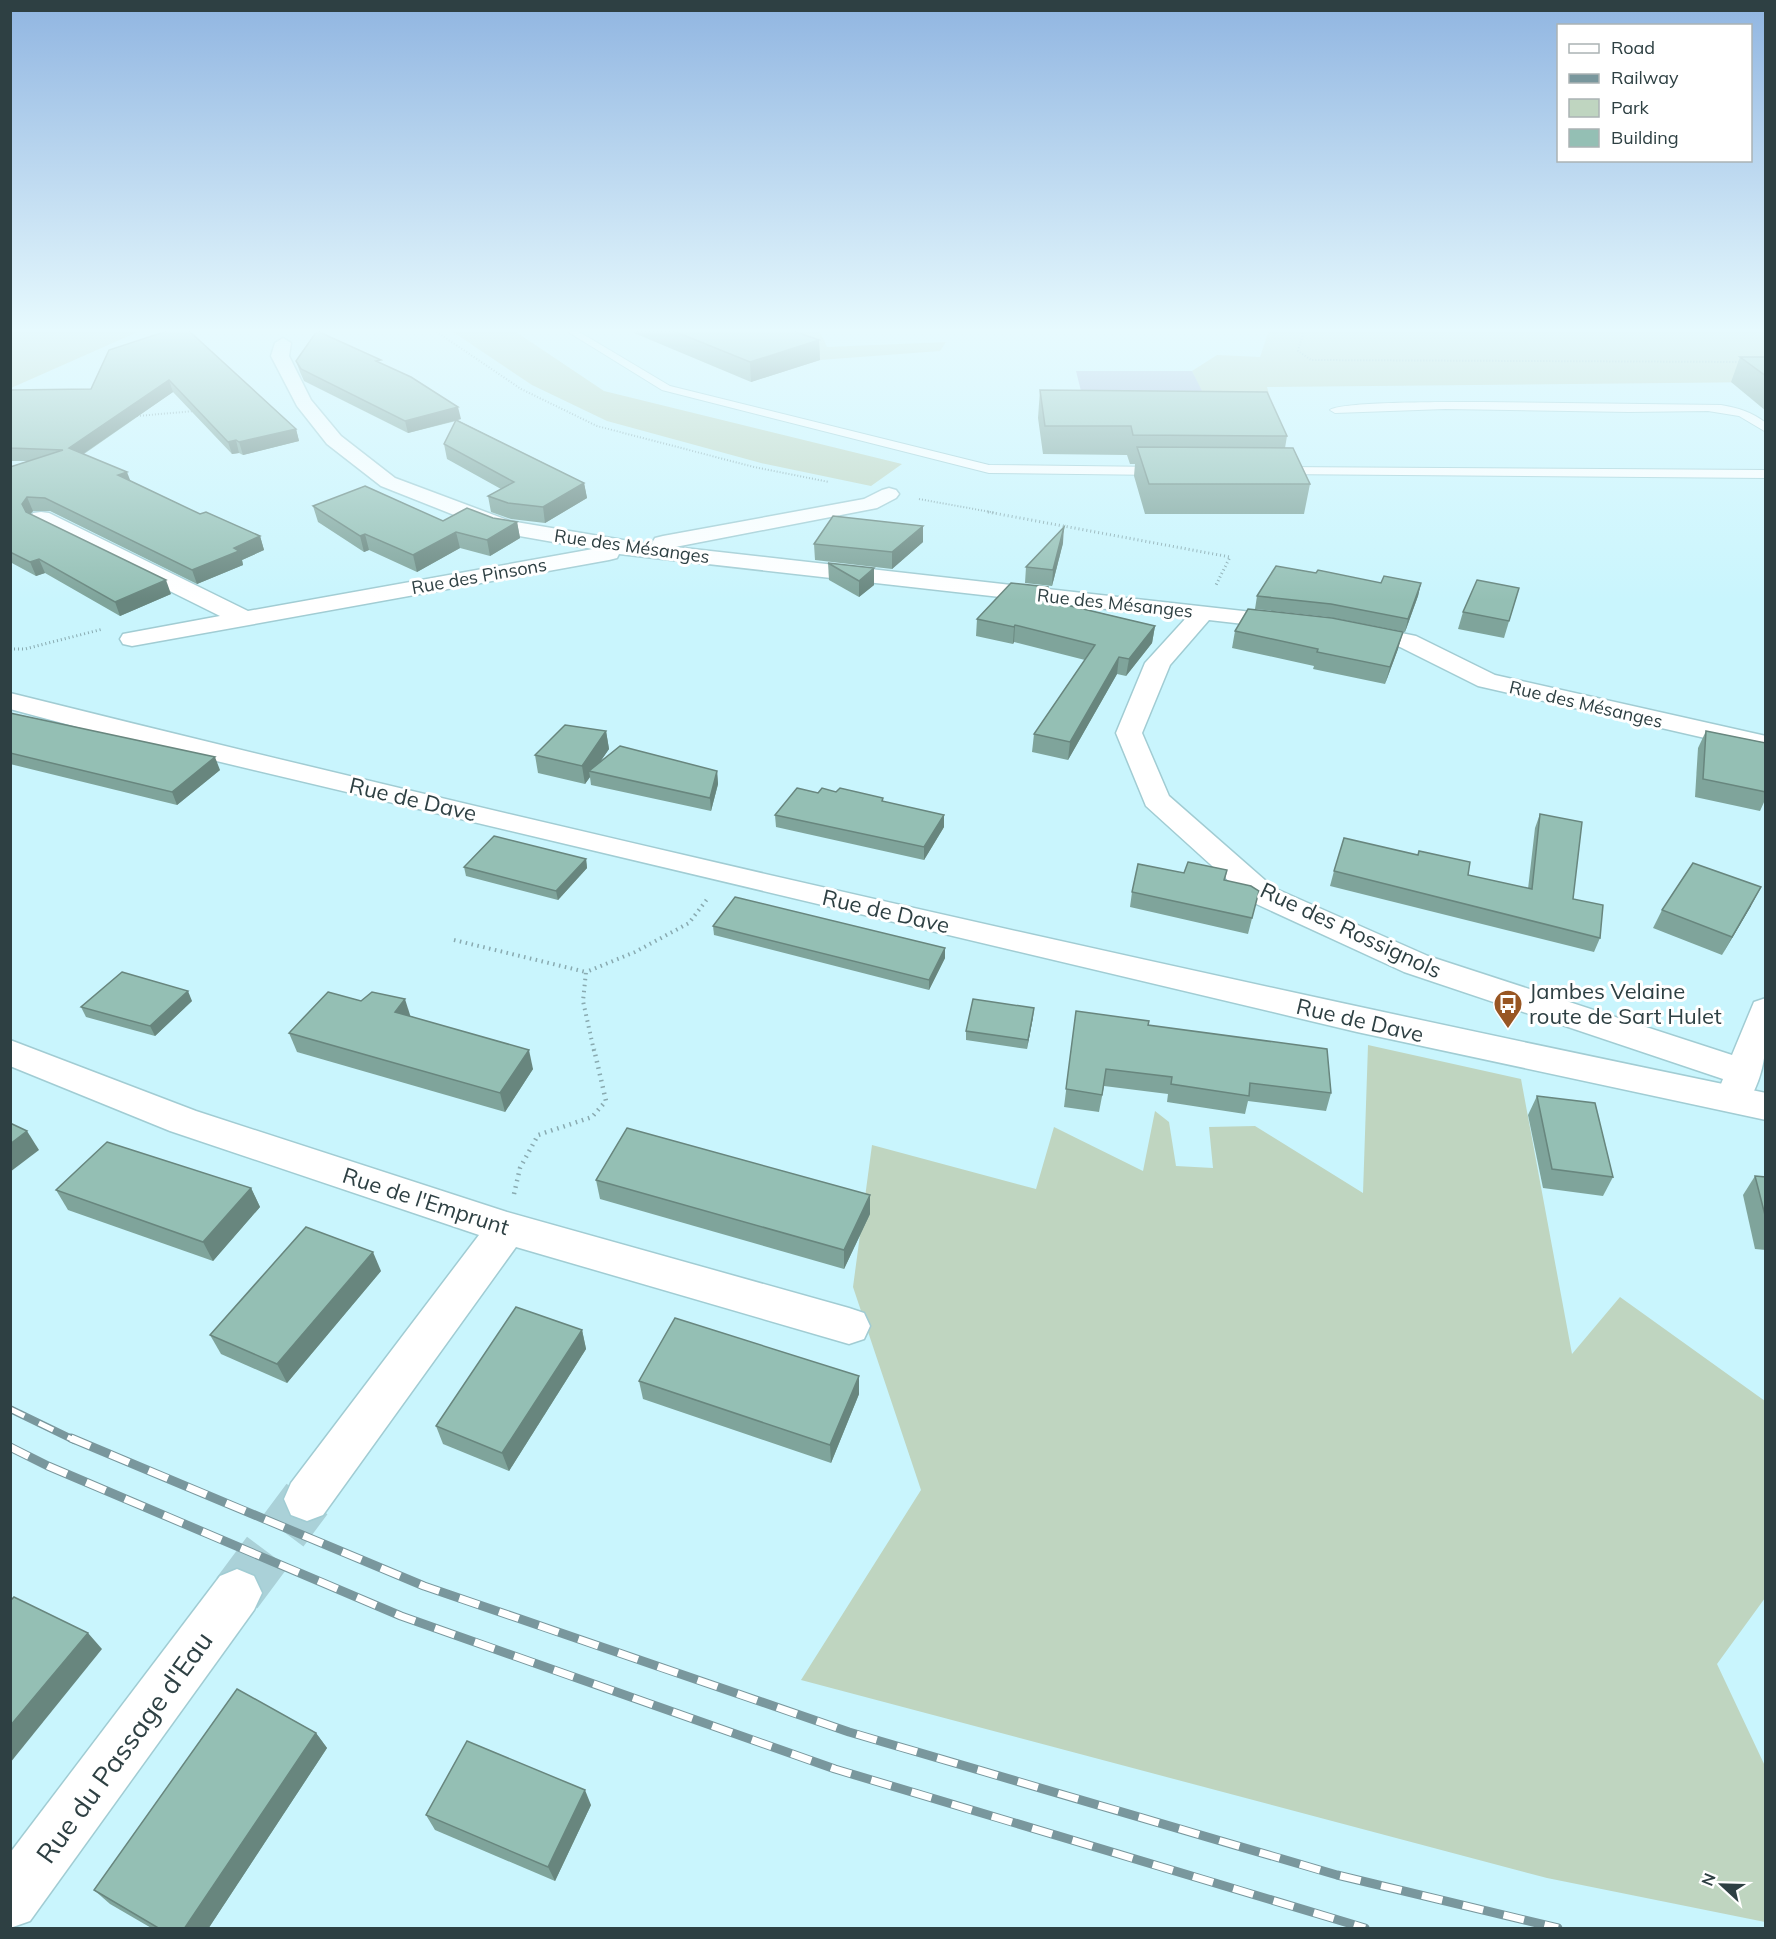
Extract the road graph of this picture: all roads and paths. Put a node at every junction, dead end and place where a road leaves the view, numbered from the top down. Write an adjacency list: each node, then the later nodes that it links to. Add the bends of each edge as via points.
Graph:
1 (318, 420): 9 (street, Rue des Mésanges, via 334,440 388,482 505,526)
2 (586, 420): 7 (path, via 754,467)
3 (796, 420): 4 (lane, via 989,469)
4 (1169, 471)
5 (1265, 471): 6 (lane)
6 (1766, 474)
7 (889, 494): 9 (street, Rue des Pinsons, via 870,504); 10 (path, via 1230,557)
8 (41, 518): 11 (street)
9 (629, 549): 10 (street, Rue des Mésanges); 11 (street, Rue des Pinsons)
10 (1203, 613): 12 (street, Rue des Mésanges); 23 (street, Rue des Rossignols, via 1158,663 1129,733 1156,800 1263,895 1416,964)
11 (245, 619): 14 (street, Rue des Pinsons)
12 (1307, 624)
13 (1340, 628): 17 (street, Rue des Mésanges, via 1407,641 1487,681)
14 (132, 639): 15 (path, via 108,628 25,649)
15 (10, 649)
16 (10, 701): 18 (street, Rue de Dave)
17 (1766, 744)
18 (727, 874): 20 (path, via 689,923); 23 (street, Rue de Dave, via 1345,1017)
19 (454, 940): 20 (path)
20 (586, 972): 24 (path, via 583,1001 606,1101 592,1117 538,1136 520,1168)
21 (1766, 1010): 23 (street)
22 (10, 1052): 24 (street, Rue de l'Emprunt, via 183,1121)
23 (1747, 1094)
24 (507, 1228): 25 (street, Rue de l'Emprunt); 26 (street)
25 (849, 1326)
26 (307, 1499)
27 (237, 1593): 28 (street, Rue du Passage d'Eau)
28 (10, 1900)

